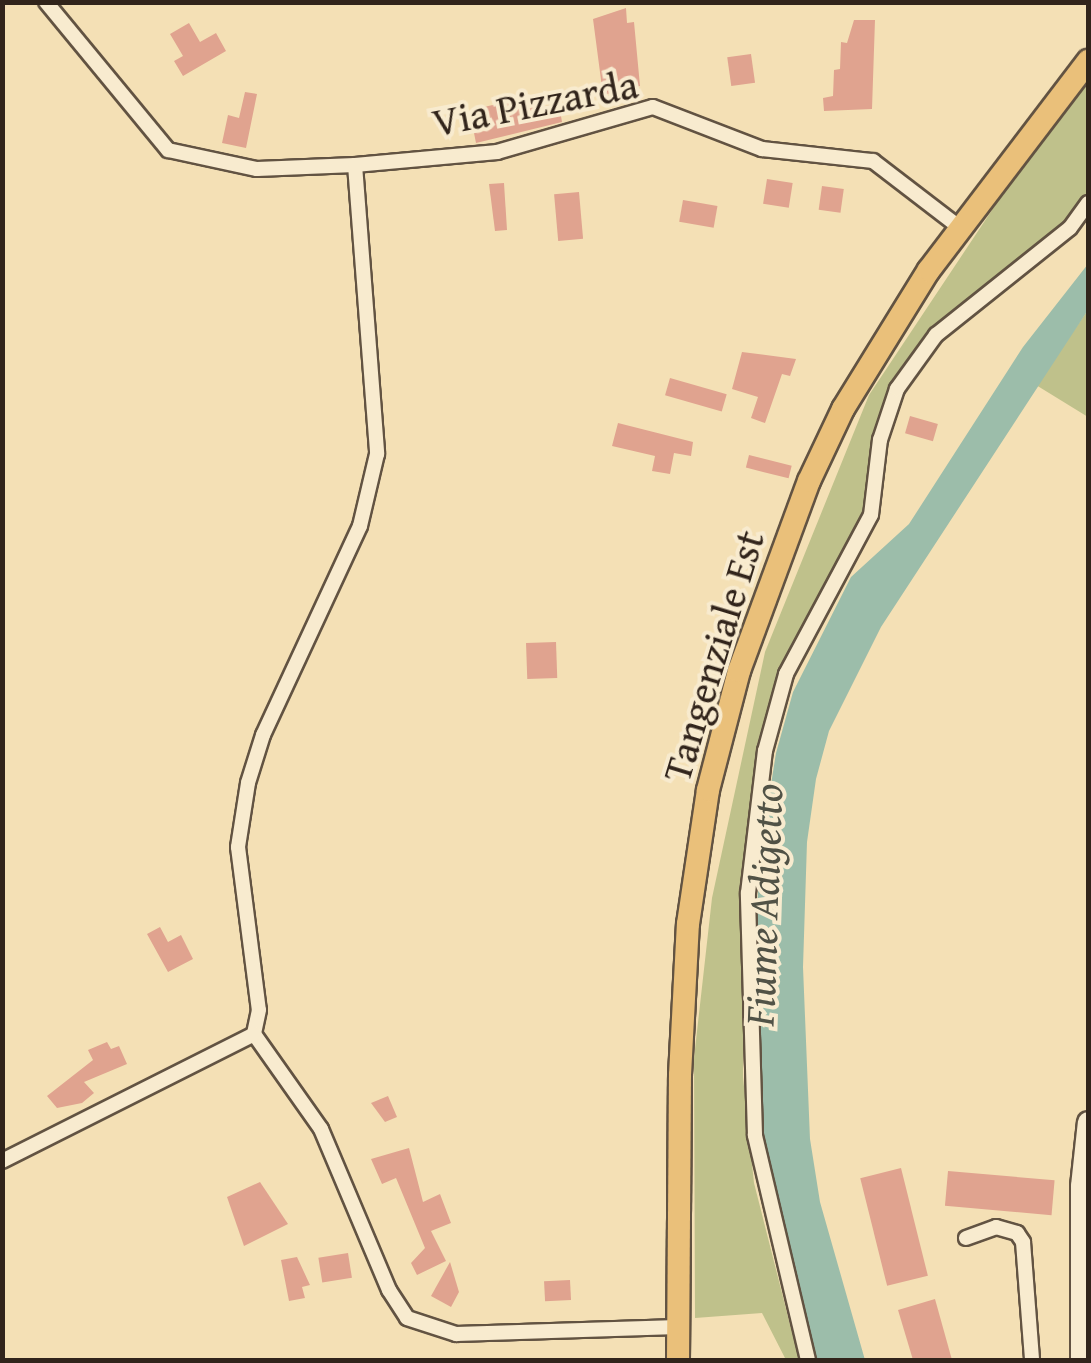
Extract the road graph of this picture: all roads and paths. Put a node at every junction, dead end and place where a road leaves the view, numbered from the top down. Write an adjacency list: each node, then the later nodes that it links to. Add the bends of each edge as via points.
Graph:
1 (46, 2): 3 (street, Via Pizzarda, via 168,150 257,169)
2 (1088, 61): 5 (main road, Tangenziale Est)
3 (355, 165): 5 (street, Via Pizzarda, via 497,152 653,106 762,149 873,161); 6 (street, via 377,454 360,526 263,734 248,784 238,847 259,1010)
4 (1088, 203): 12 (street, via 1070,228 936,335 897,389 880,440 871,514 786,674 765,751 748,893 756,1134)
5 (959, 227): 10 (main road, Tangenziale Est, via 872,360 809,481 758,612 723,730 698,852 683,990)
6 (254, 1034): 8 (street); 10 (street, via 321,1128 389,1290 408,1318 456,1334)
7 (1088, 1125): 14 (street)
8 (2, 1160)
9 (966, 1238): 13 (street, via 996,1227 1017,1233 1022,1242)
10 (678, 1327): 11 (main road, Tangenziale Est)
11 (678, 1360)
12 (808, 1360)
13 (1032, 1360)
14 (1081, 1360)

